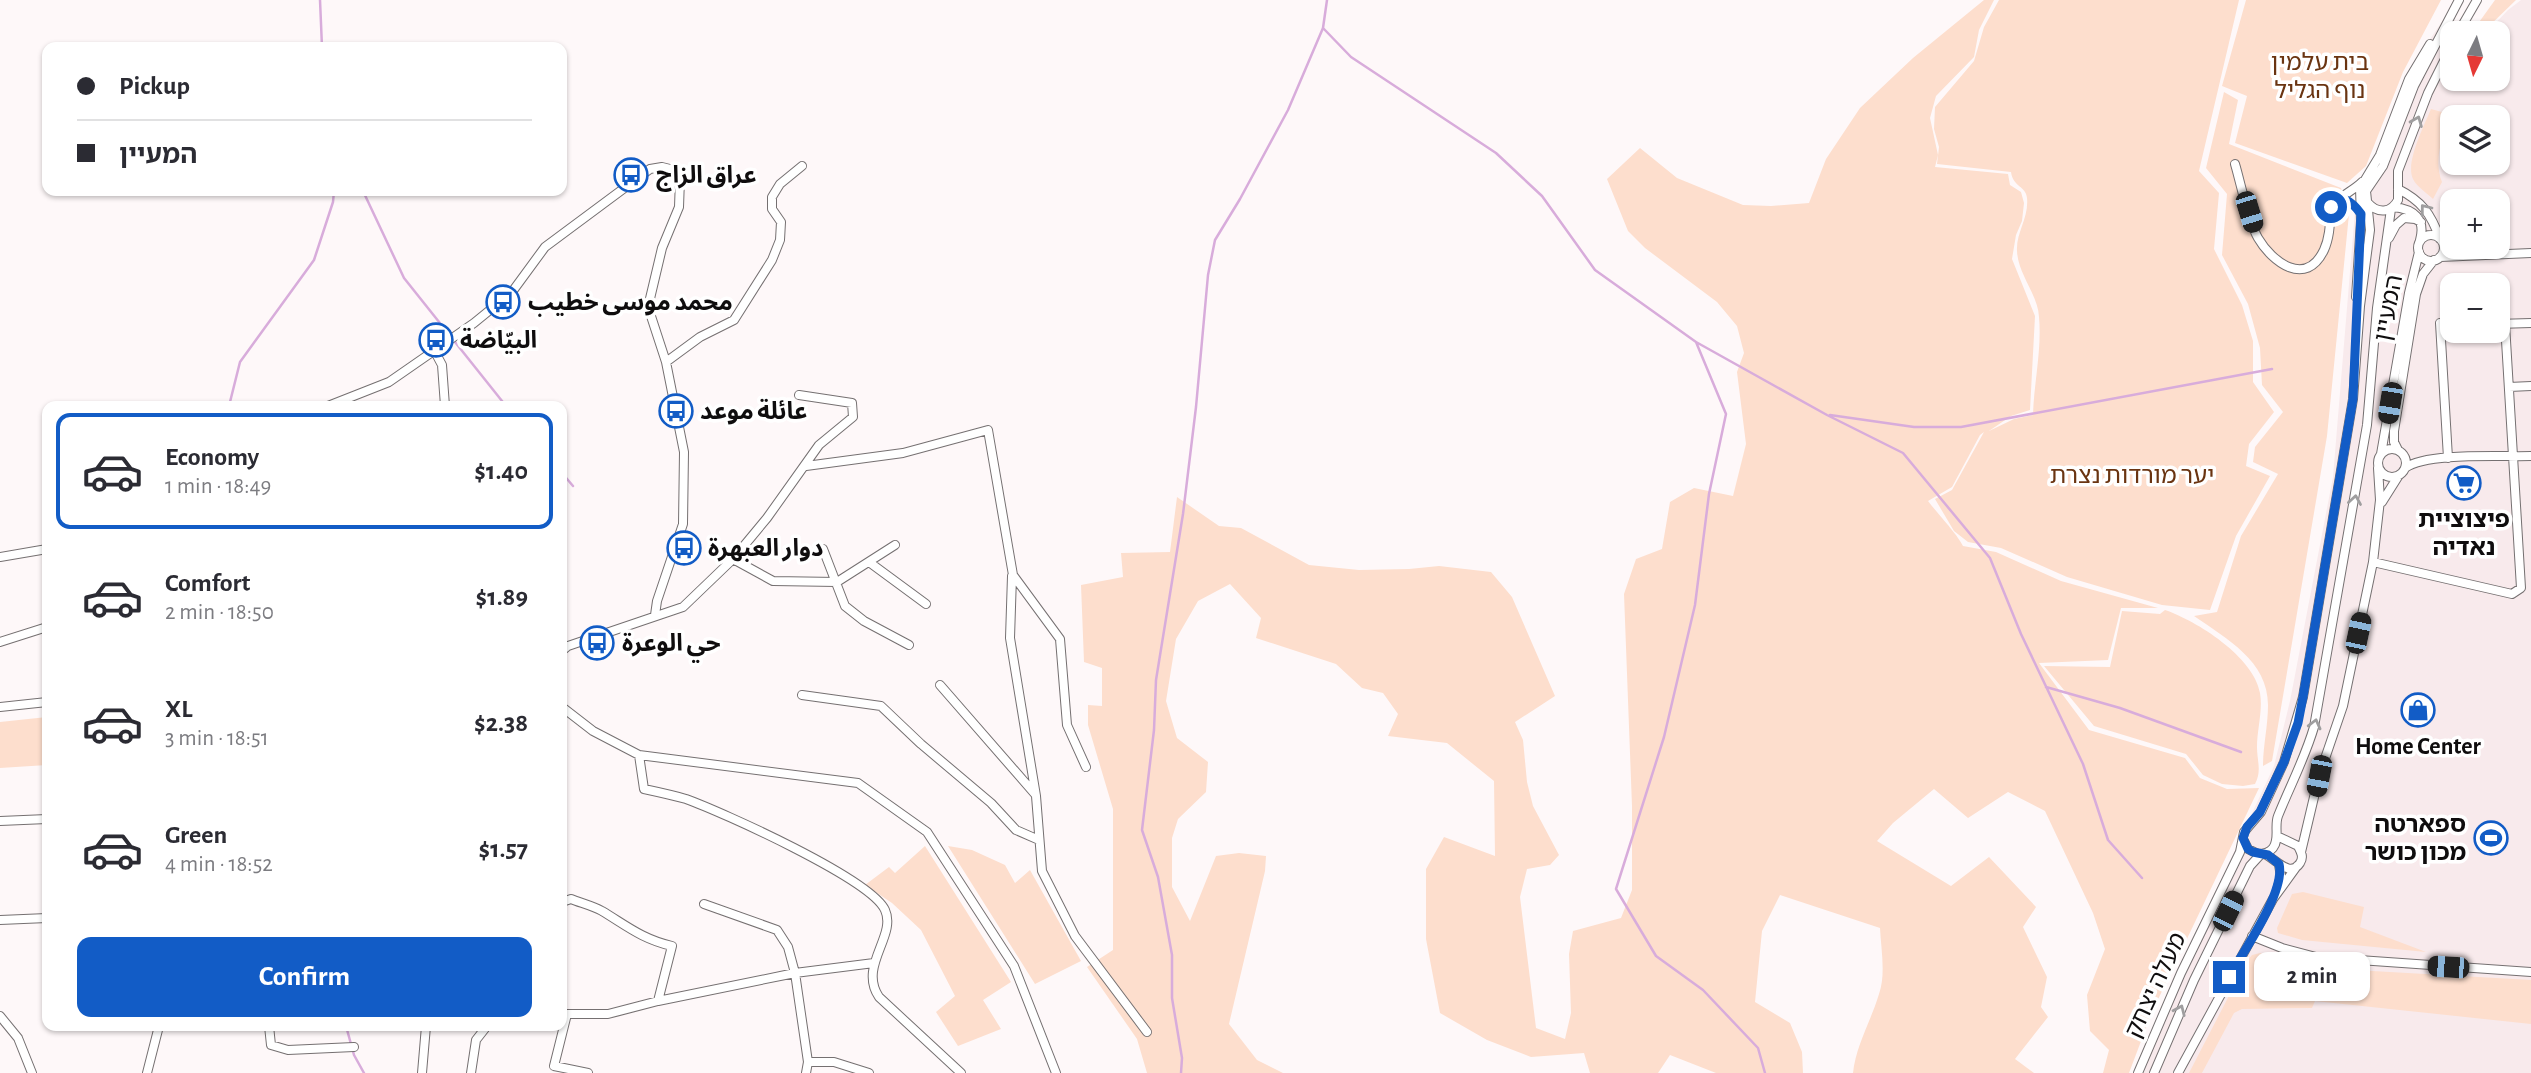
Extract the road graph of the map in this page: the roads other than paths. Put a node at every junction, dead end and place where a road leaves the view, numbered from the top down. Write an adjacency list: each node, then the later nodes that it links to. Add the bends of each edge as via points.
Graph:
1 (2459, 0): 7 (street, via 2414,86 2383,166)
2 (2477, 0): 3 (street)
3 (2465, 21)
4 (2440, 71): 8 (street, one-way to 4, via 2398,171 2412,132)
5 (2235, 164): 9 (street, via 2257,236 2288,268 2300,270 2319,259 2329,235 2331,207)
6 (802, 166): 30 (street, via 772,197 780,240 734,320)
7 (2367, 182): 8 (street, via 2388,178); 9 (street); 10 (street); 12 (street, via 2359,198)
8 (2398, 188): 11 (street); 14 (street, one-way to 8, via 2425,207)
9 (2338, 201): 12 (street, via 2354,203)
10 (2368, 203): 11 (street, via 2380,211); 28 (street, via 2370,229)
11 (2392, 208): 13 (street, via 2412,211); 17 (street)
12 (2361, 214): 28 (street)
13 (2421, 222): 16 (street); 17 (street, via 2409,218 2399,222)
14 (2440, 237)
15 (2440, 240): 16 (street, via 2428,235)
16 (2420, 241): 18 (street)
17 (2386, 244): 74 (street, one-way to 17, via 2277,819 2308,749 2320,701 2369,413)
18 (2419, 252): 22 (street, via 2424,258); 37 (street, המעיין)
19 (2510, 253): 20 (street)
20 (2531, 253)
21 (2440, 254): 22 (street)
22 (2437, 258): 23 (street); 36 (street, המעיין, via 2423,274 2416,295 2393,431)
23 (2440, 258)
24 (2531, 323): 25 (street)
25 (2510, 324)
26 (2441, 343): 40 (street)
27 (2503, 343): 32 (street)
28 (2357, 349): 72 (street, via 2350,422 2298,723 2276,781)
29 (434, 351): 30 (street, via 512,292 545,247 650,169 662,167 674,170 680,179 679,207 662,248 648,307); 34 (street, via 389,382); 35 (street, via 442,365)
30 (666, 362): 57 (street, via 684,453 683,524)
31 (2531, 386): 32 (street)
32 (2509, 387): 38 (street)
33 (799, 395): 42 (street, via 852,403 853,417 820,445)
34 (341, 401)
35 (444, 401)
36 (2400, 452): 37 (street); 41 (street); 44 (street)
37 (2381, 454): 43 (street)
38 (2514, 456): 39 (street); 40 (street); 53 (street, via 2521,588 2512,594)
39 (2531, 456)
40 (2448, 458): 41 (street)
41 (2428, 459): 44 (street)
42 (806, 466): 51 (street); 54 (street, via 903,453 989,430)
43 (2378, 468): 45 (street, via 2385,475); 46 (street)
44 (2405, 468): 45 (street)
45 (2399, 475): 46 (street)
46 (2379, 512): 53 (street)
47 (895, 545): 52 (street)
48 (42, 549): 50 (street)
49 (823, 549): 55 (street)
50 (0, 557)
51 (733, 559): 55 (street, via 773,581); 57 (street, via 683,607)
52 (869, 562): 55 (street); 56 (street)
53 (2373, 562): 73 (street, via 2343,706 2319,776)
54 (1013, 575): 68 (street, via 1060,639 1067,725); 69 (street, via 1010,638)
55 (836, 582): 60 (street, via 845,606)
56 (926, 604)
57 (655, 615): 61 (street)
58 (42, 628): 59 (street)
59 (0, 642)
60 (909, 645)
61 (567, 647)
62 (940, 685): 69 (street)
63 (802, 695): 76 (street, via 881,706 1016,831)
64 (42, 703): 65 (street)
65 (0, 707)
66 (567, 711): 67 (street, via 593,732)
67 (639, 755): 88 (street, via 644,789 685,799 788,844 861,887 885,908 888,922); 110 (street, via 858,783 927,832 1014,966)
68 (1086, 767)
69 (1036, 796): 76 (street)
70 (42, 819): 71 (street)
71 (0, 821)
72 (2251, 824): 74 (street, via 2267,822); 75 (street)
73 (2307, 831): 77 (street); 78 (street)
74 (2277, 834): 77 (street); 79 (street, via 2274,847)
75 (2243, 838): 79 (street, via 2248,849); 111 (street, מעלה יצחק, via 2241,852)
76 (1039, 840): 99 (street, via 1042,871 1075,936)
77 (2292, 842): 78 (street)
78 (2301, 852): 81 (street)
79 (2263, 854): 80 (street); 112 (street, מעלה יצחק, one-way to 79, via 2250,866)
80 (2279, 864): 81 (street, via 2289,869); 82 (street, via 2280,880)
81 (2297, 866): 82 (street)
82 (2273, 899): 87 (street)
83 (567, 900): 91 (street, via 601,910 624,927 672,946)
84 (704, 904): 90 (street, via 777,930 788,947)
85 (42, 918): 86 (street)
86 (0, 920)
87 (2252, 936): 89 (street, via 2316,957); 113 (street)
88 (874, 963): 90 (street); 109 (street, via 874,989 879,997)
89 (2531, 972)
90 (795, 974): 91 (street); 101 (street)
91 (658, 1001): 92 (street, via 608,1014)
92 (567, 1014)
93 (0, 1016): 102 (street, via 18,1038)
94 (158, 1031): 103 (street)
95 (270, 1031): 100 (street, via 271,1045 288,1050)
96 (426, 1031): 104 (street)
97 (483, 1031): 105 (street, via 476,1041)
98 (561, 1031): 106 (street, via 554,1066)
99 (1147, 1032)
100 (354, 1047)
101 (808, 1062): 107 (street); 108 (street, via 834,1062)
102 (32, 1073)
103 (147, 1073)
104 (422, 1073)
105 (471, 1073)
106 (588, 1073)
107 (806, 1073)
108 (869, 1073)
109 (961, 1073)
110 (1056, 1073)
111 (2138, 1073)
112 (2154, 1073)
113 (2178, 1073)

